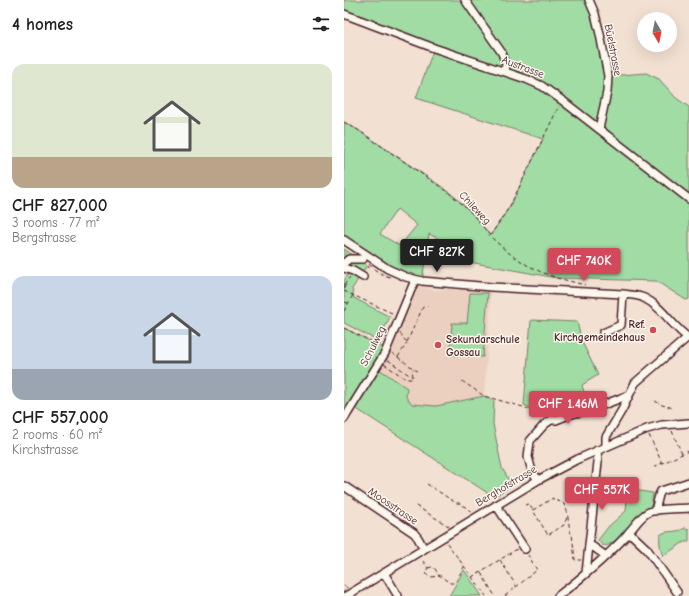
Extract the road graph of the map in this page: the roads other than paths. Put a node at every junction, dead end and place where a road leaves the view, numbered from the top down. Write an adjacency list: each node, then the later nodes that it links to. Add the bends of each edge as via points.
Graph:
1 (465, 0): 4 (street, via 502,53 506,64)
2 (589, 0): 5 (street, Büelstrasse, via 600,34 608,76)
3 (344, 14): 4 (street, Austrasse)
4 (505, 72): 5 (street, Austrasse, via 536,82)
5 (599, 129): 6 (street, Austrasse)
6 (689, 199)
7 (344, 240): 12 (street, via 388,269)
8 (364, 261): 9 (street, via 349,259)
9 (344, 263)
10 (344, 268): 11 (street)
11 (365, 274)
12 (415, 280): 13 (street); 17 (street, Schulweg, via 381,359)
13 (623, 294): 14 (street, via 621,325); 15 (street, via 653,303)
14 (603, 333)
15 (689, 338): 16 (street, via 635,383)
16 (629, 395): 19 (street, via 606,437); 21 (street, via 590,410 551,420 544,425 530,441 528,457)
17 (344, 419)
18 (689, 423): 19 (street, Berghofstrasse, via 647,429)
19 (606, 446): 20 (street, Berghofstrasse)
20 (598, 450): 21 (street, Berghofstrasse); 28 (street)
21 (538, 480): 24 (street, Berghofstrasse)
22 (689, 482): 26 (street, via 661,491)
23 (344, 486): 30 (street, Moosstrasse, via 414,533)
24 (496, 505): 29 (street); 30 (street, Berghofstrasse)
25 (689, 508): 26 (street)
26 (655, 511): 27 (street, via 642,517)
27 (629, 532): 31 (street); 34 (street, via 648,549)
28 (589, 544): 31 (street); 33 (street)
29 (524, 547)
30 (424, 549): 32 (street, Berghofstrasse)
31 (606, 556): 33 (street)
32 (384, 573): 35 (street, Berghofstrasse); 36 (street)
33 (586, 573): 37 (street)
34 (676, 595)
35 (346, 596)
36 (398, 596)
37 (558, 596)

